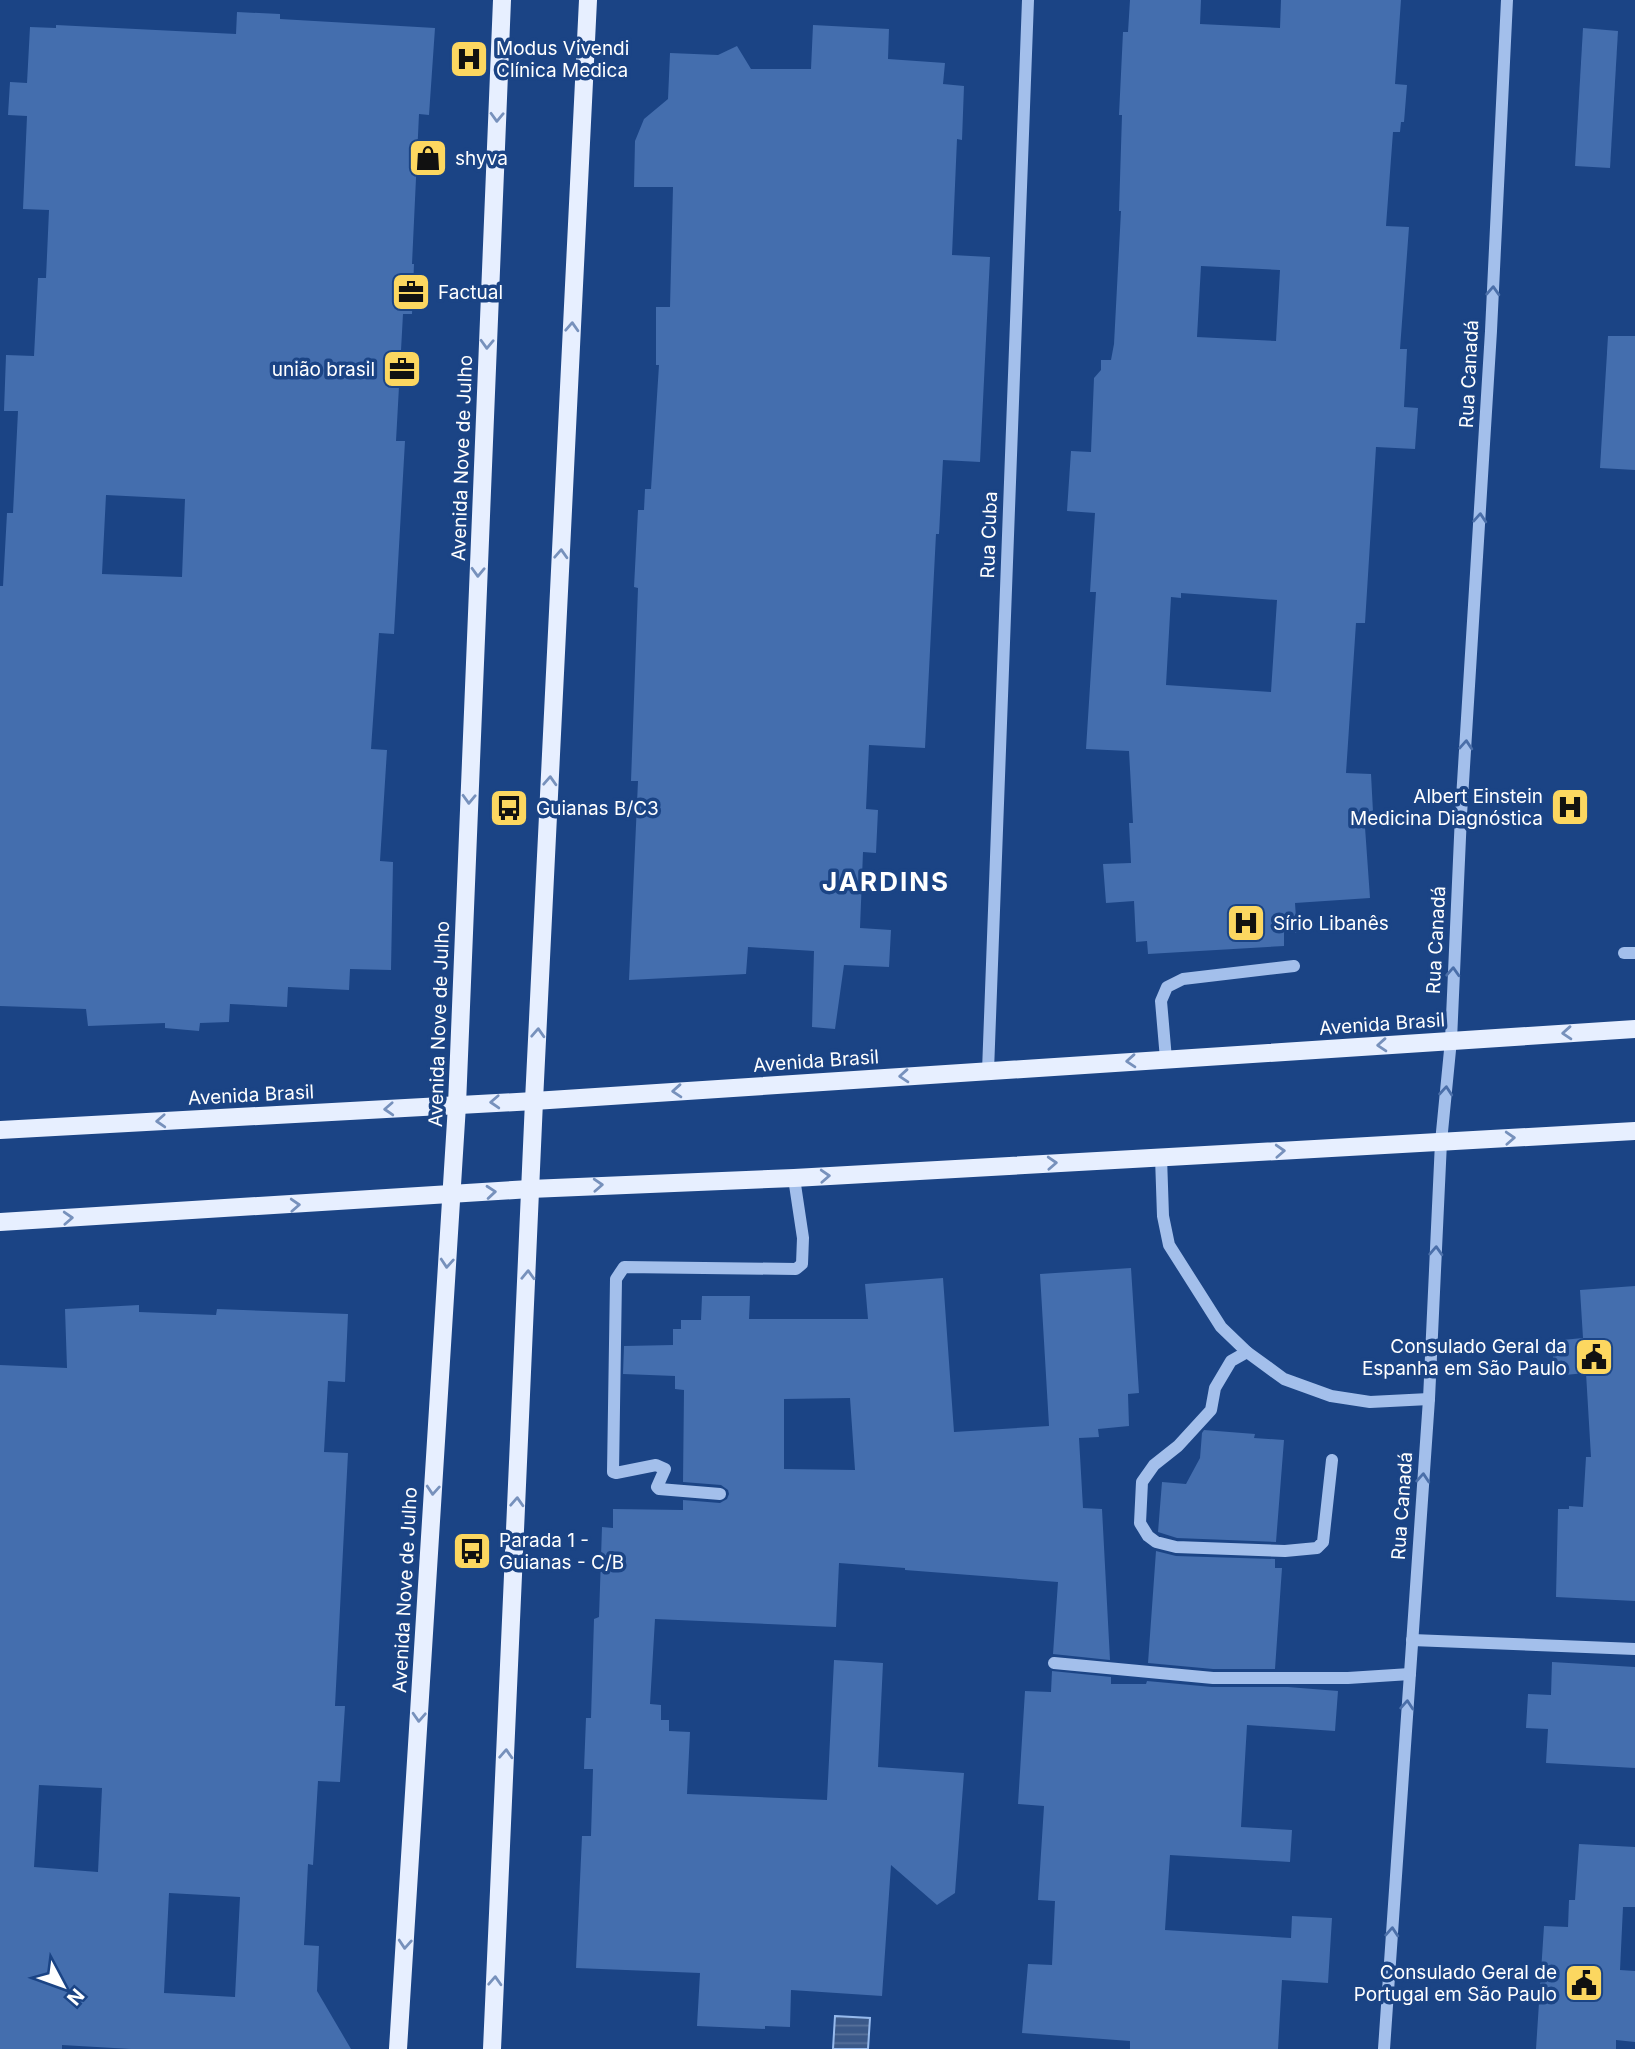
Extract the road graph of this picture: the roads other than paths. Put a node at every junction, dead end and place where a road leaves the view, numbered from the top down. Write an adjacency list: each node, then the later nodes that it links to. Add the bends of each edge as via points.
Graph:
1 (502, 0): 11 (main road, Avenida Nove de Julho, one-way to 11)
2 (588, 0): 10 (main road, one-way to 2)
3 (1028, 0): 9 (street, Rua Cuba)
4 (1507, 0): 7 (street, Rua Canadá, one-way to 4)
5 (1294, 966): 8 (street, via 1184,979 1167,987 1161,1001)
6 (1635, 1029): 7 (main road, Avenida Brasil, one-way to 7)
7 (1451, 1040): 8 (main road, Avenida Brasil, one-way to 8); 14 (street, Rua Canadá, one-way to 7)
8 (1166, 1059): 9 (main road, Avenida Brasil, one-way to 9)
9 (988, 1071): 10 (main road, Avenida Brasil, one-way to 10)
10 (534, 1101): 11 (main road, Avenida Brasil, one-way to 11); 17 (main road)
11 (457, 1105): 12 (main road, Avenida Brasil, one-way to 12); 18 (main road, Avenida Nove de Julho)
12 (0, 1130)
13 (1635, 1131): 14 (main road, one-way to 13)
14 (1441, 1142): 15 (main road, one-way to 14); 21 (street, Rua Canadá, one-way to 14)
15 (1161, 1157): 16 (main road, one-way to 15); 20 (street, via 1169,1245 1221,1327)
16 (794, 1178): 17 (main road, one-way to 16); 23 (street, via 803,1238 802,1264 796,1269 624,1267 616,1279 613,1472 656,1465 665,1469 659,1489)
17 (530, 1189): 18 (main road, one-way to 17); 29 (main road, one-way to 17)
18 (452, 1195): 19 (main road, one-way to 18); 28 (main road, Avenida Nove de Julho, one-way to 28)
19 (0, 1222)
20 (1247, 1352): 21 (street, via 1284,1379 1331,1396 1370,1402); 22 (street, via 1231,1361 1214,1388 1211,1410 1142,1482 1139,1522 1148,1536 1176,1547 1317,1548 1324,1542)
21 (1429, 1399): 24 (street, Rua Canadá, one-way to 21)
22 (1332, 1460)
23 (720, 1494)
24 (1412, 1640): 25 (street); 27 (street, Rua Canadá)
25 (1635, 1649)
26 (1054, 1663): 27 (street, via 1213,1678)
27 (1409, 1674): 30 (street, Rua Canadá, one-way to 27)
28 (398, 2049)
29 (492, 2049)
30 (1384, 2049)

